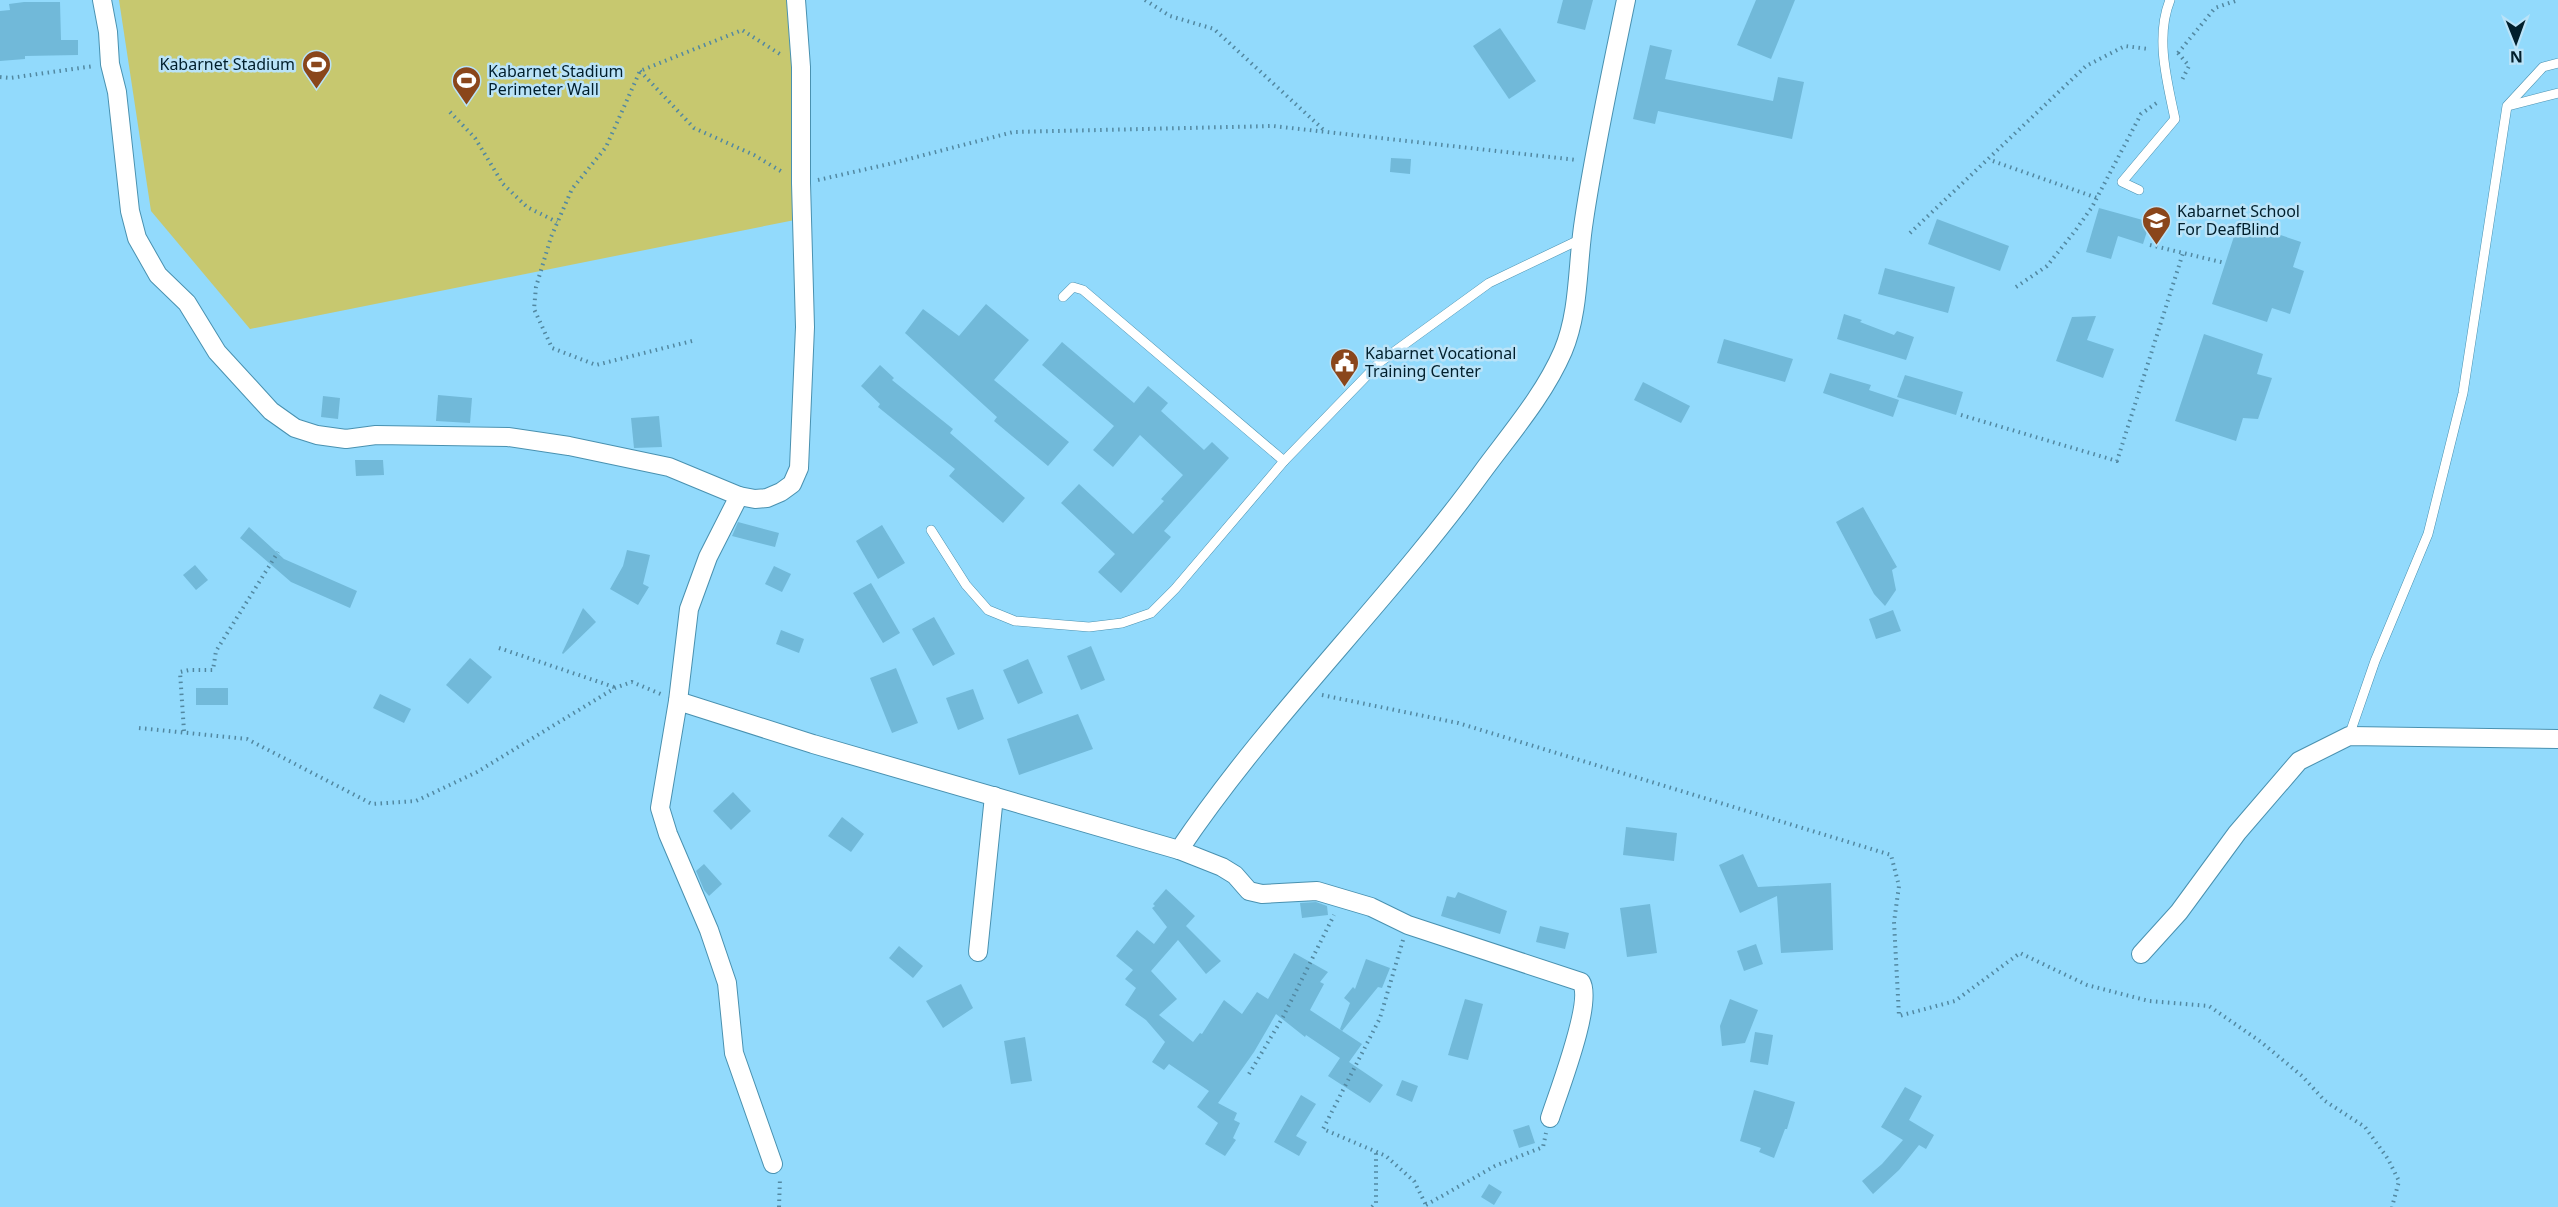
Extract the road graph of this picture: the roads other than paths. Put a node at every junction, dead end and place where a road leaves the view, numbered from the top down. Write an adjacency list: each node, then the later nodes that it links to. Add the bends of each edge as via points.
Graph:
1 (102, 0): 12 (street, via 137,238 158,275 187,303 217,352 271,411 295,428 346,439 376,435 508,437 569,446 669,467)
2 (796, 0): 12 (street, via 801,67 805,327 799,468 792,484 767,498)
3 (1626, 0): 9 (street)
4 (2170, 0): 8 (lane, via 2163,17 2164,66 2175,119 2122,182)
5 (2558, 63): 7 (lane, via 2543,67)
6 (2558, 93): 7 (lane)
7 (2507, 106): 15 (lane, via 2463,393 2428,534 2375,661)
8 (2139, 190)
9 (1581, 239): 11 (lane, via 1489,283 1380,362); 18 (street, via 1574,316 1564,349 1547,383 1448,520 1215,797)
10 (1063, 297): 11 (lane, via 1073,287 1083,290)
11 (1284, 460): 13 (lane, via 1175,589 1151,613 1122,623 1089,627 1047,625 1015,621 988,610 966,585)
12 (739, 496): 14 (street, via 708,557 689,609)
13 (931, 530)
14 (678, 701): 17 (street); 22 (street, via 660,808 710,930 727,984 734,1053)
15 (2349, 736): 16 (street); 20 (street, via 2299,761)
16 (2558, 739)
17 (994, 796): 18 (street); 19 (street)
18 (1179, 850): 21 (street, via 1222,867 1249,891 1317,891 1581,982 1585,996 1581,1019)
19 (978, 952)
20 (2141, 954)
21 (1550, 1118)
22 (773, 1164)

